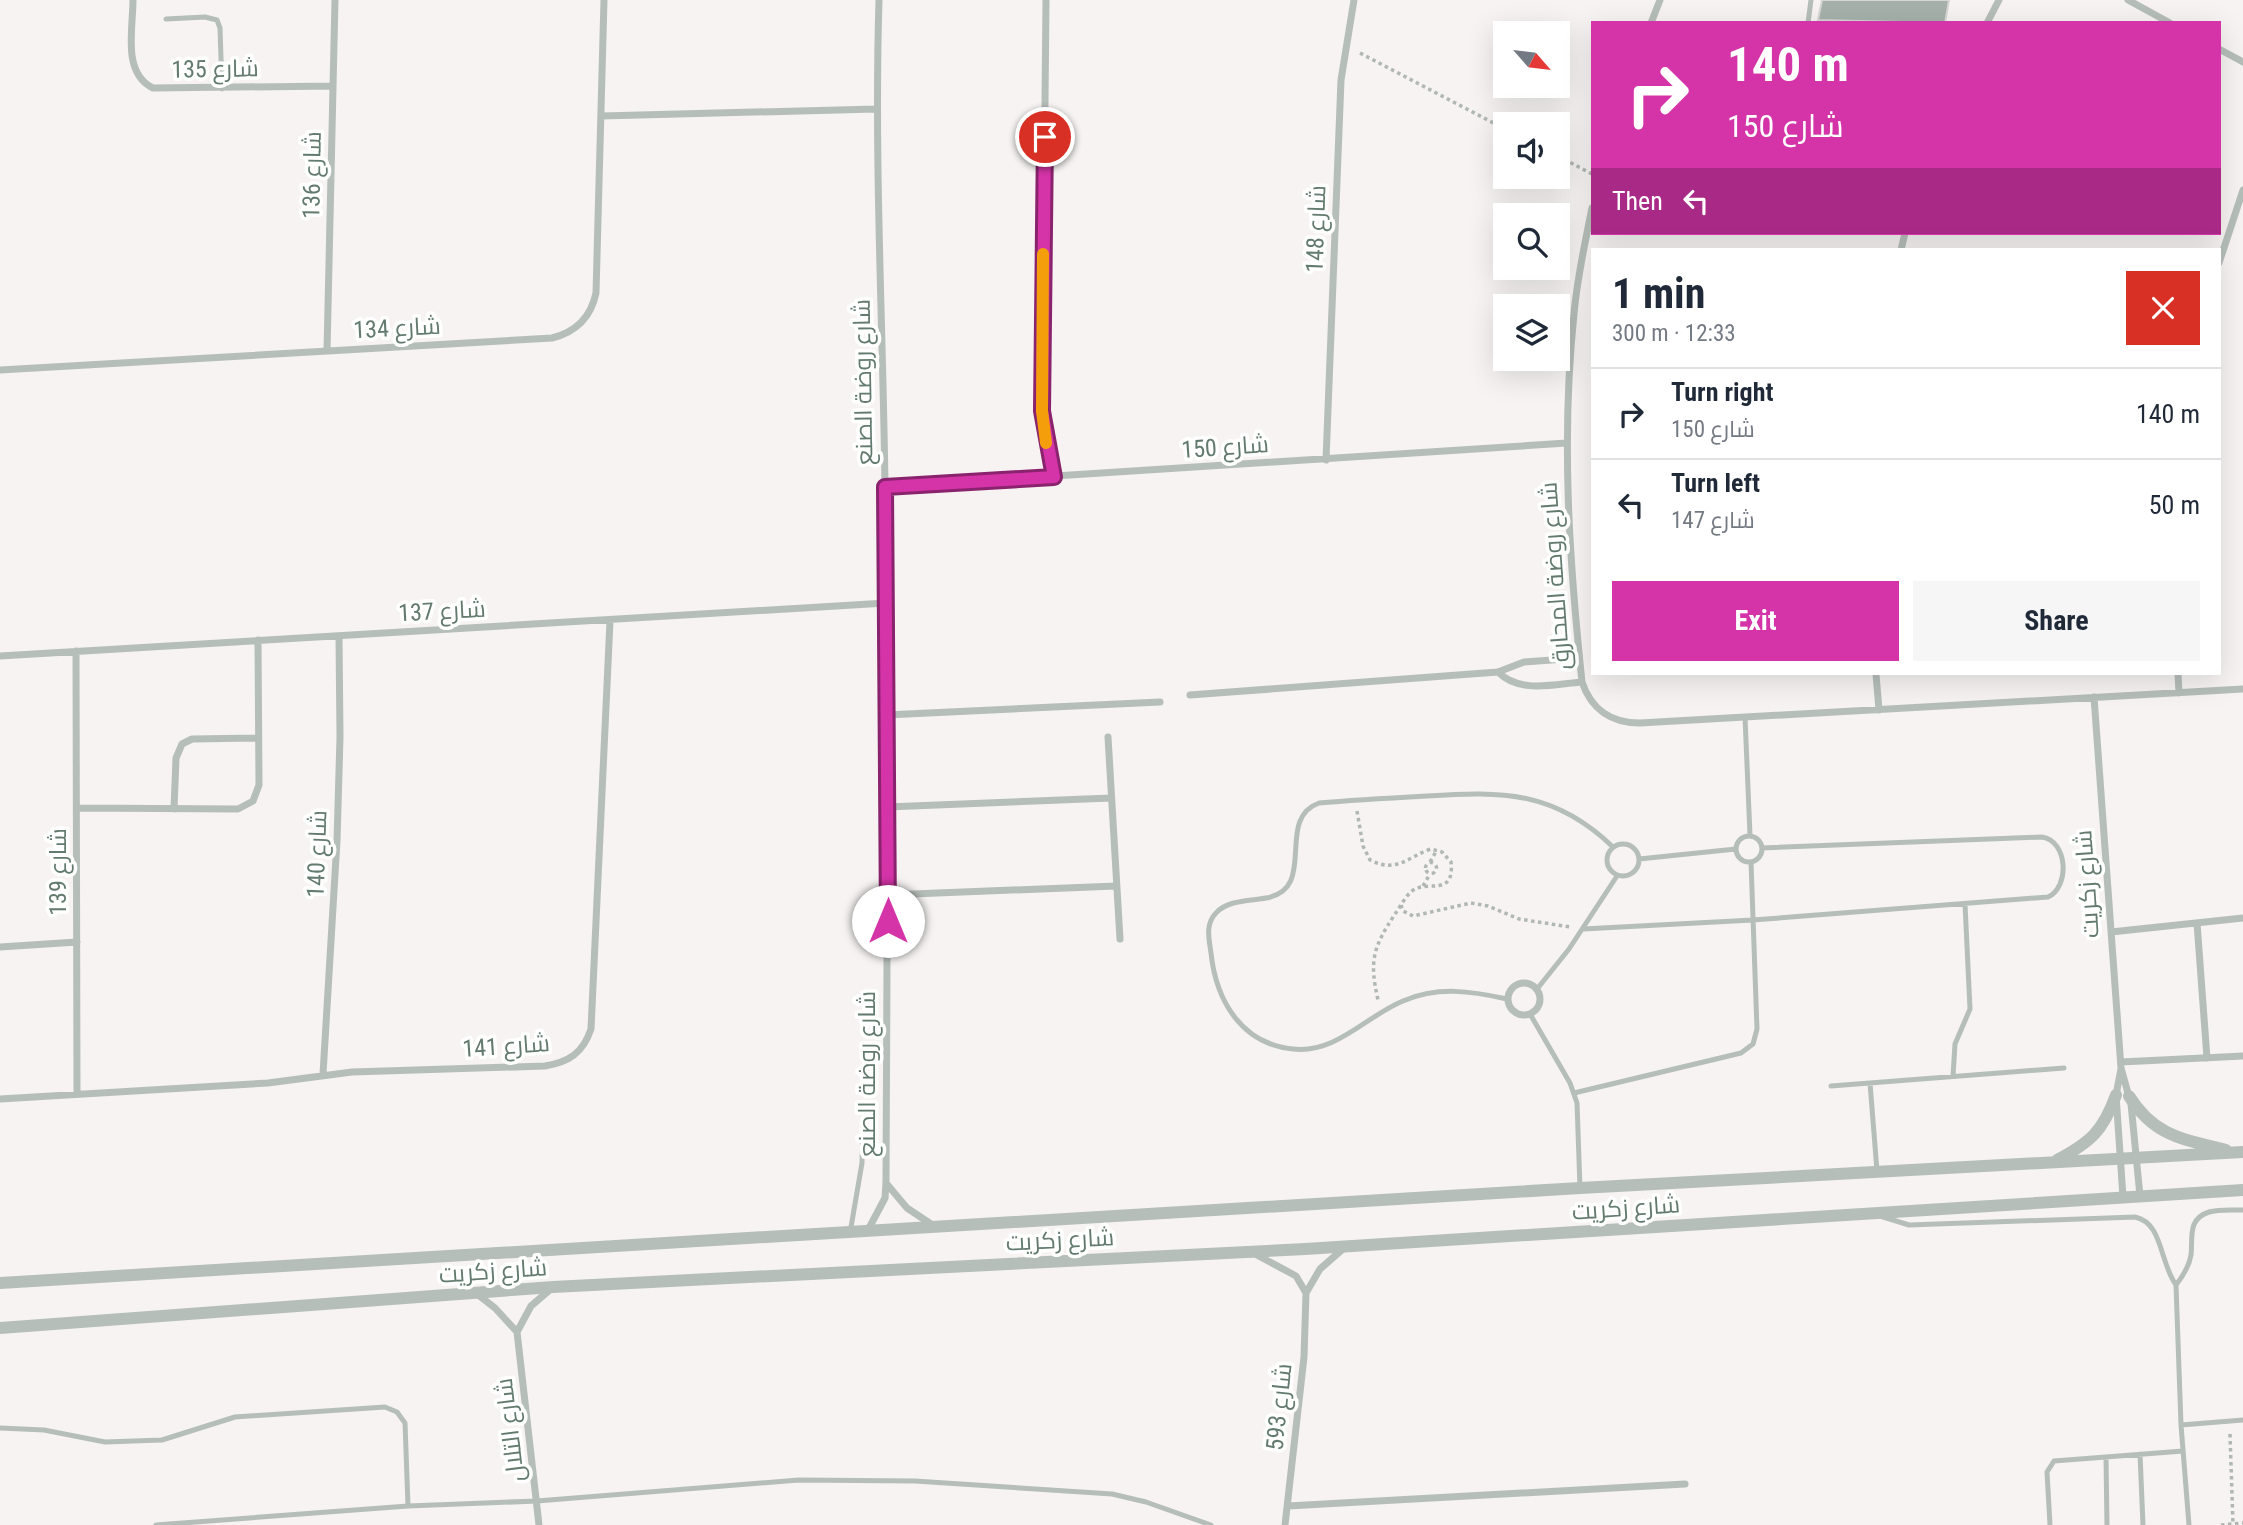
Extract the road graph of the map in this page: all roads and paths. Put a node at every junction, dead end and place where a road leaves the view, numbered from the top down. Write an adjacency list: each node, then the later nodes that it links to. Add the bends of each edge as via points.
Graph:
1 (133, 0): 20 (street, شارع 135, via 132,63 139,78 161,89)
2 (335, 0): 19 (street, شارع 136)
3 (604, 0): 22 (street, شارع 134)
4 (879, 0): 21 (street, شارع روضة الصنع)
5 (1046, 0): 33 (street, via 1042,411)
6 (1354, 0): 16 (street, شارع 148)
7 (1660, 0): 12 (street)
8 (1811, 0): 13 (lane)
9 (1999, 0): 14 (street)
10 (2128, 0): 15 (street)
11 (166, 19): 20 (lane, via 217,20)
12 (1652, 21)
13 (1808, 21)
14 (1988, 21)
15 (2166, 21)
16 (1345, 46): 23 (path); 32 (street, شارع 148)
17 (2221, 50): 18 (street)
18 (2243, 62)
19 (333, 86): 20 (street, شارع 135); 29 (street, شارع 136)
20 (222, 89)
21 (876, 109): 22 (street); 34 (street, شارع روضة الصنع)
22 (601, 116): 29 (street, شارع 134, via 596,293 578,326 552,338)
23 (1493, 122)
24 (1570, 162): 25 (path)
25 (1591, 173)
26 (2243, 190): 28 (street)
27 (1591, 214): 31 (street, شارع روضة المحارق, via 1574,311)
28 (2221, 258)
29 (327, 351): 30 (street, شارع 134)
30 (0, 370)
31 (1567, 443): 32 (street, شارع 150); 41 (street, شارع روضة المحارق, via 1569,550)
32 (1326, 460): 33 (street, شارع 150)
33 (1054, 477): 34 (street, شارع 150)
34 (885, 487): 35 (street, شارع روضة الصنع)
35 (886, 603): 36 (street, شارع 137); 52 (street, شارع روضة الصنع)
36 (610, 621): 37 (street, شارع 137); 92 (street, شارع 141, via 591,1030 582,1048 566,1061 545,1066)
37 (339, 636): 38 (street, شارع 137); 92 (street, شارع 140, via 337,841)
38 (258, 640): 39 (street, شارع 137); 55 (street)
39 (76, 651): 40 (street, شارع 137); 59 (street, شارع 139)
40 (0, 656)
41 (1579, 658): 42 (street, via 1524,662); 45 (street, شارع روضة المحارق)
42 (1498, 672): 45 (street, via 1518,685); 48 (street)
43 (1877, 675): 51 (street)
44 (2178, 675): 47 (street)
45 (1582, 682): 53 (street, شارع روضة المحارق, via 1591,702 1618,721)
46 (2243, 689): 47 (street, شارع روضة المحارق)
47 (2179, 693): 49 (street, شارع روضة المحارق)
48 (1190, 695)
49 (2094, 697): 51 (street, شارع روضة المحارق); 80 (street, شارع زكريت)
50 (1160, 702): 52 (street)
51 (1879, 710): 53 (street, شارع روضة المحارق)
52 (887, 715): 58 (street, شارع روضة الصنع)
53 (1745, 717): 61 (lane)
54 (1108, 737): 56 (street)
55 (258, 738): 60 (street, via 192,739 182,744 176,758); 60 (street, via 258,794 246,807)
56 (1111, 798): 58 (street); 71 (street)
57 (1355, 800): 62 (lane, via 1484,792 1520,795 1570,814); 65 (path, via 1370,860 1405,863 1423,851); 86 (lane, via 1319,803 1303,812 1297,829 1294,876 1282,892 1229,904 1215,913 1208,931 1212,969 1220,996 1236,1020 1248,1032 1279,1047 1296,1050 1322,1045 1344,1037)
58 (887, 807): 73 (street, شارع روضة الصنع)
59 (77, 808): 60 (street); 82 (street, شارع 139)
60 (174, 809)
61 (1749, 835): 63 (lane, via 1756,837); 64 (lane, via 1740,839)
62 (1613, 847): 66 (lane, via 1626,844); 70 (lane, via 1606,859)
63 (1762, 848): 68 (lane); 74 (lane, via 2042,837 2057,843 2062,878 2053,896)
64 (1735, 849): 66 (lane); 68 (lane, via 1740,859)
65 (1437, 850): 67 (path); 72 (path, via 1451,862 1450,876 1440,887)
66 (1639, 859): 70 (lane, via 1630,876)
67 (1430, 862): 69 (path, via 1426,870); 69 (path, via 1437,868)
68 (1751, 862): 77 (lane)
69 (1430, 874): 72 (path)
70 (1617, 876): 79 (lane)
71 (1116, 886): 73 (street); 81 (street)
72 (1423, 886): 75 (path, via 1411,891)
73 (888, 895): 107 (street, شارع روضة الصنع)
74 (1965, 904): 77 (lane); 93 (lane, via 1970,1009 1955,1044)
75 (1402, 905): 79 (path, via 1403,911 1413,916 1459,904 1482,904 1520,919); 86 (path, via 1374,955 1372,971)
76 (2243, 918): 78 (street)
77 (1753, 920): 79 (lane); 97 (lane, via 1758,1029 1753,1044)
78 (2197, 923): 80 (street); 89 (street)
79 (1583, 929): 84 (lane)
80 (2111, 932): 90 (street, شارع زكريت)
81 (1120, 939)
82 (77, 942): 83 (street); 96 (street, شارع 139)
83 (0, 947)
84 (1537, 989): 85 (street, via 1518,983); 87 (street, via 1540,1003)
85 (1507, 999): 86 (lane, via 1468,991 1437,992 1403,1000); 87 (street, via 1517,1015)
86 (1381, 1012)
87 (1530, 1014): 97 (lane)
88 (2243, 1056): 89 (street)
89 (2207, 1058): 90 (street)
90 (2121, 1065): 98 (street, شارع زكريت); 99 (street, شارع زكريت)
91 (2064, 1068): 93 (lane)
92 (323, 1074): 96 (street, شارع 141, via 255,1084)
93 (1953, 1076): 94 (lane)
94 (1870, 1083): 95 (lane); 106 (lane)
95 (1830, 1086)
96 (77, 1093): 100 (street, شارع 141)
97 (1574, 1093): 108 (lane, via 1579,1113)
98 (2116, 1095): 104 (street, شارع زكريت); 105 (street, via 2099,1131)
99 (2129, 1096): 102 (street, via 2158,1129); 103 (street, شارع زكريت)
100 (0, 1099)
101 (863, 1122): 116 (lane, via 862,1163)
102 (2240, 1153): 103 (street, شارع زكريت)
103 (2136, 1159): 104 (street, شارع زكريت); 110 (street, شارع زكريت)
104 (2119, 1160): 105 (street, شارع زكريت); 111 (street, شارع زكريت)
105 (2052, 1162): 106 (street, شارع زكريت)
106 (1877, 1172): 108 (street, شارع زكريت)
107 (886, 1182): 114 (street, شارع روضة الصنع, via 907,1208); 115 (street, شارع روضة الصنع, via 885,1198)
108 (1580, 1188): 114 (street, شارع زكريت)
109 (2243, 1190): 110 (street)
110 (2140, 1196): 111 (street, شارع زكريت)
111 (2123, 1198): 113 (street, شارع زكريت)
112 (2243, 1210): 120 (lane, via 2199,1217 2191,1230 2189,1262)
113 (1872, 1213): 117 (street, شارع زكريت); 120 (lane, via 1916,1225 2135,1217 2154,1229 2165,1267)
114 (935, 1226): 115 (street, شارع زكريت)
115 (867, 1233): 116 (street, شارع زكريت)
116 (849, 1234): 119 (street, شارع زكريت)
117 (1347, 1246): 118 (street, شارع زكريت); 122 (street, via 1328,1259)
118 (1250, 1252): 121 (street, شارع زكريت); 122 (street, via 1284,1267)
119 (0, 1283)
120 (2176, 1285): 128 (lane)
121 (552, 1287): 123 (street, شارع زكريت); 125 (street, via 531,1306)
122 (1306, 1293): 136 (street, شارع 593)
123 (477, 1294): 124 (street, شارع زكريت); 125 (street)
124 (0, 1328)
125 (517, 1332): 134 (street, شارع التلال)
126 (2243, 1420): 127 (lane)
127 (2230, 1421): 128 (lane); 138 (path)
128 (2181, 1425): 130 (lane)
129 (0, 1428): 135 (lane, via 44,1430 105,1442 162,1440 235,1417 385,1407 397,1412 405,1423)
130 (2183, 1451): 131 (lane); 146 (lane)
131 (2140, 1454): 132 (lane); 145 (lane)
132 (2106, 1457): 143 (lane, via 2059,1459 2050,1464); 144 (lane)
133 (1685, 1484): 136 (street)
134 (537, 1501): 135 (lane); 140 (street, شارع التلال); 141 (lane, via 866,1479 1112,1494)
135 (408, 1506): 139 (lane)
136 (1288, 1506): 142 (street, شارع 593)
137 (2243, 1523): 138 (path)
138 (2233, 1524): 147 (path)
139 (156, 1525)
140 (539, 1525)
141 (1211, 1525)
142 (1285, 1525)
143 (2050, 1525)
144 (2108, 1525)
145 (2143, 1525)
146 (2189, 1525)
147 (2221, 1525)

